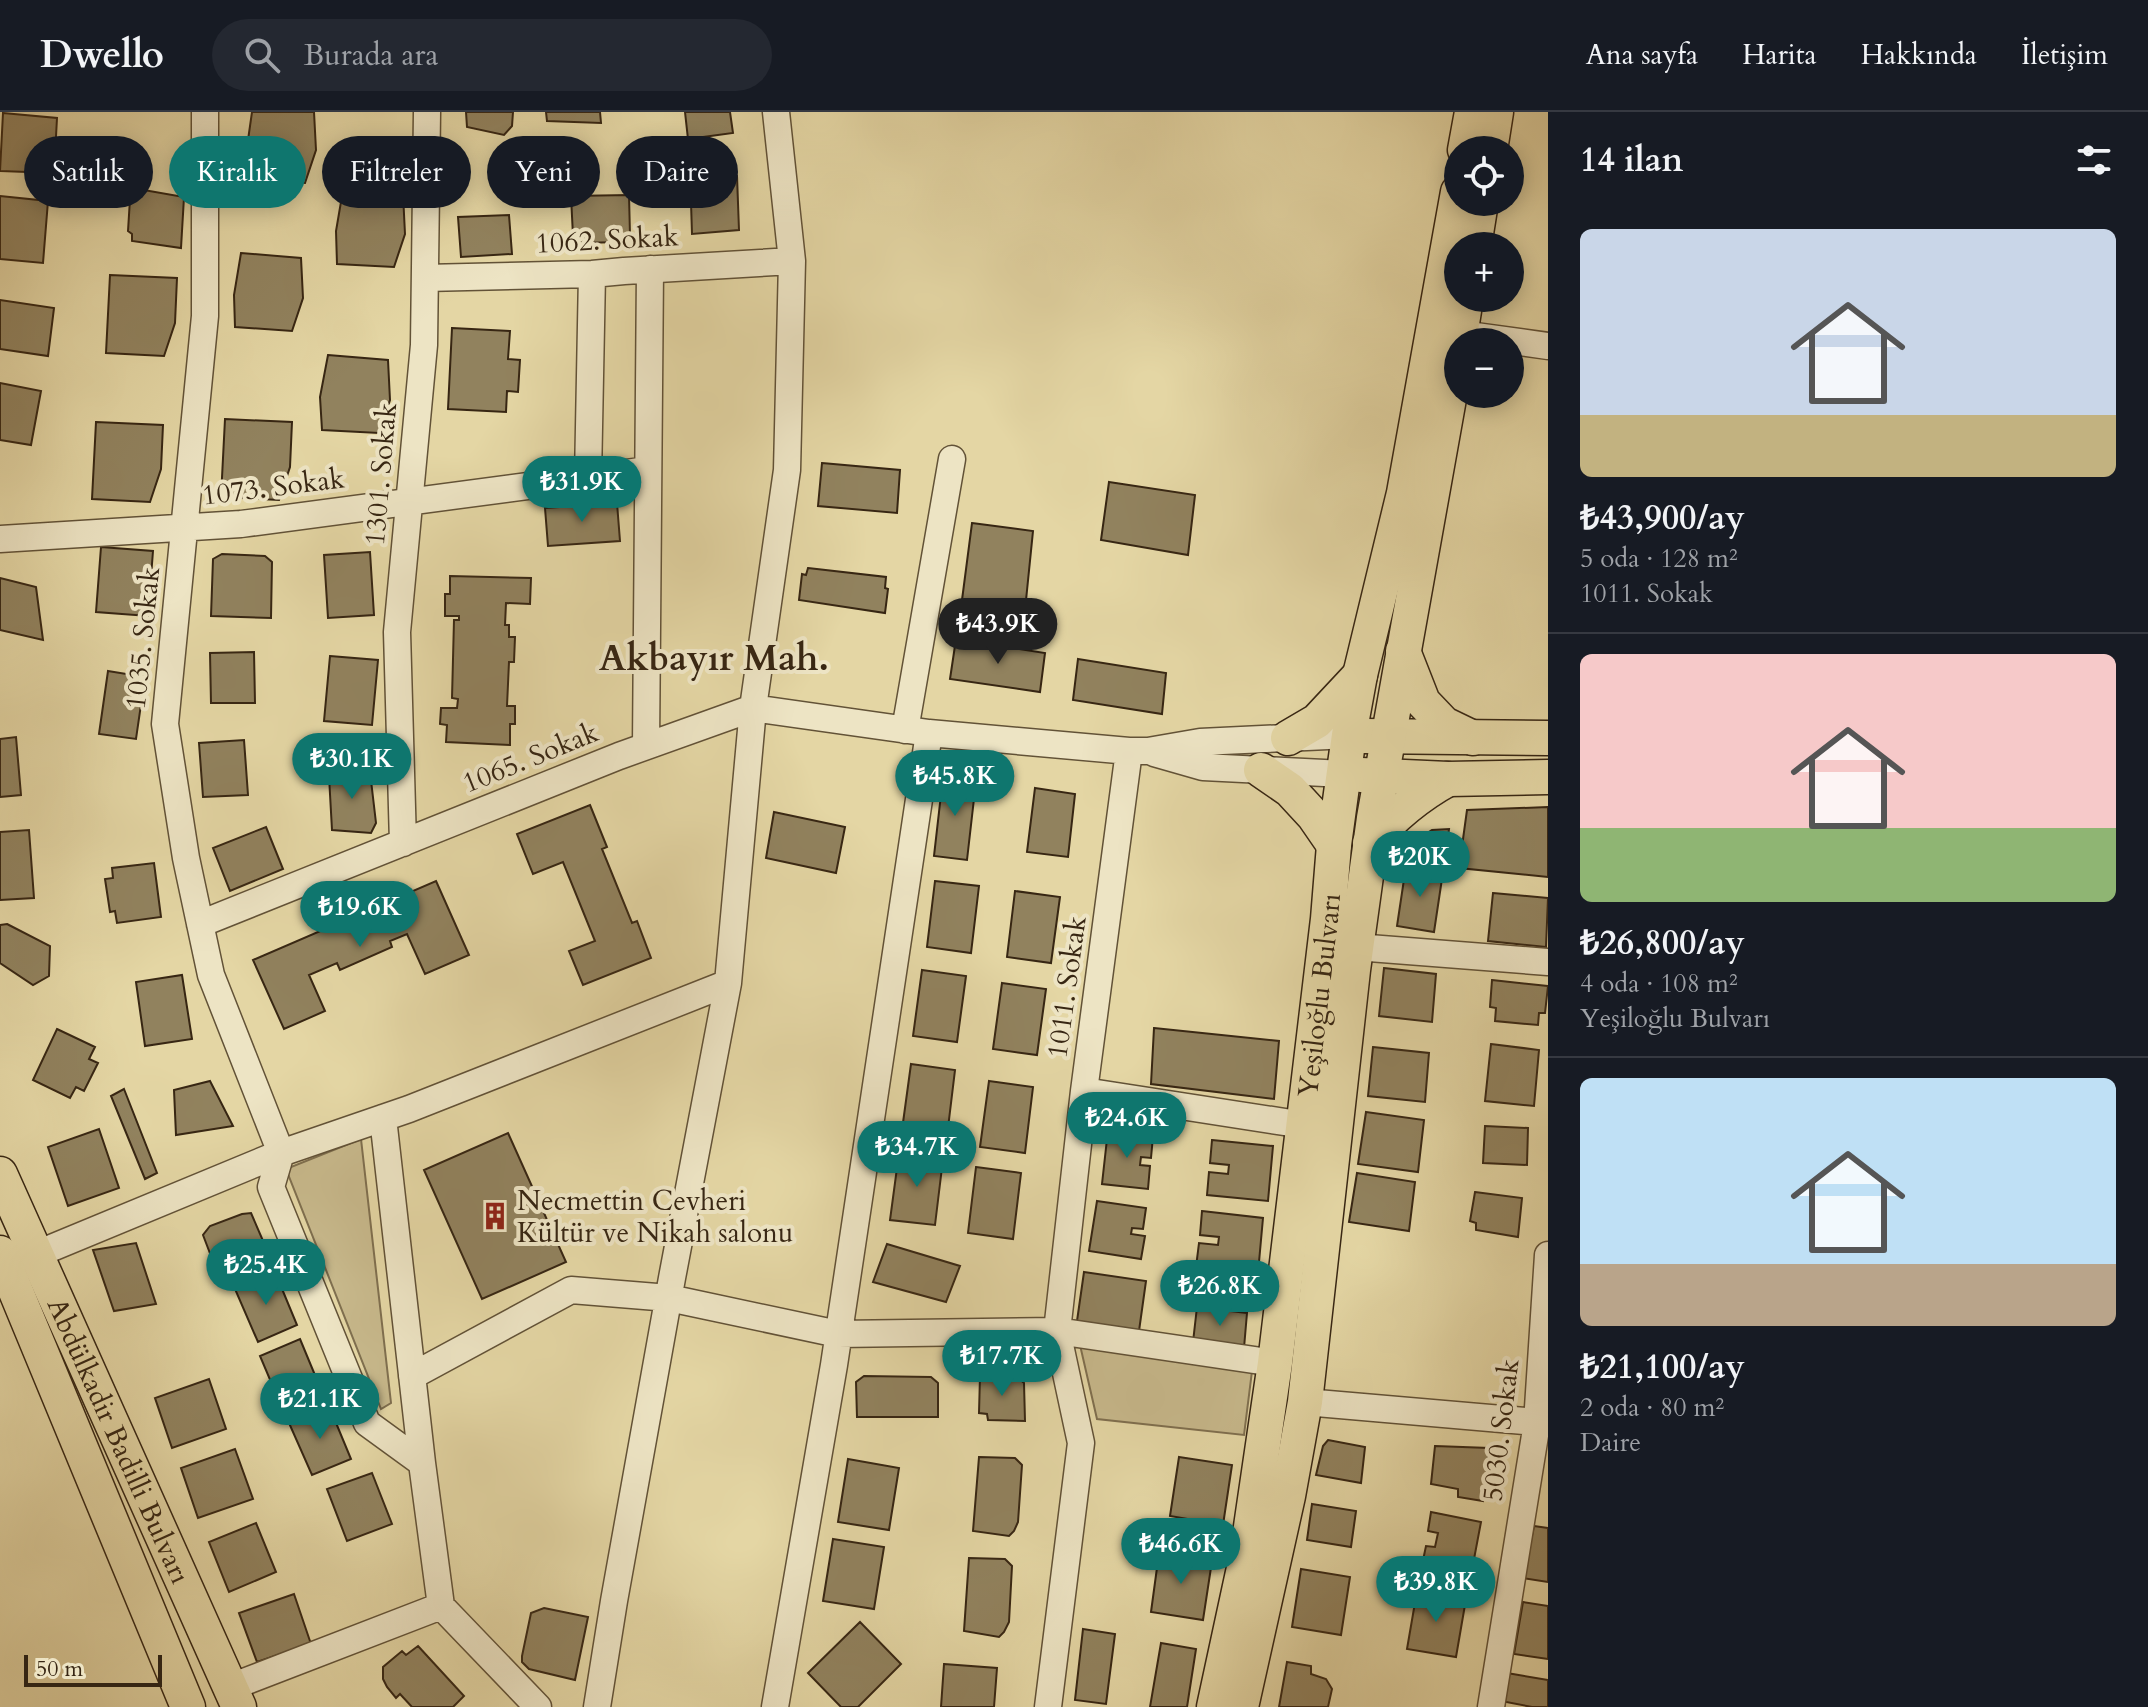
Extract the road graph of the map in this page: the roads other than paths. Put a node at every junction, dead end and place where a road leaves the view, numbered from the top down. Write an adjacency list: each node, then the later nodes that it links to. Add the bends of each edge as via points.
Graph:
1 (205, 112): 16 (street, 1035. Sokak, via 205,316)
2 (427, 112): 8 (street, 1301. Sokak)
3 (776, 112): 5 (street)
4 (1454, 216): 19 (main road, Yeşiloğlu Bulvarı, via 1404,493)
5 (792, 261): 6 (street, 1062. Sokak); 20 (street, via 787,470)
6 (650, 269): 7 (street, 1062. Sokak); 13 (street)
7 (592, 274): 8 (street, 1062. Sokak); 14 (street)
8 (425, 278): 15 (street, 1301. Sokak)
9 (1524, 345): 10 (street)
10 (1548, 346)
11 (1447, 408): 18 (main road, Yeşiloğlu Bulvarı)
12 (952, 459): 21 (street)
13 (648, 470): 14 (street, 1073. Sokak); 27 (street)
14 (588, 478): 15 (street, 1073. Sokak)
15 (410, 502): 16 (street, 1073. Sokak); 34 (street, 1301. Sokak, via 397,632)
16 (185, 529): 17 (street, 1073. Sokak); 37 (street, 1035. Sokak, via 165,724)
17 (0, 539)
18 (1403, 651): 24 (main road, Yeşiloğlu Bulvarı); 25 (main road, via 1423,702 1444,724)
19 (1360, 675): 22 (main road, Yeşiloğlu Bulvarı); 23 (main road, via 1317,721)
20 (753, 708): 21 (street); 27 (street, 1065. Sokak); 40 (street)
21 (917, 731): 28 (street); 53 (street)
22 (1349, 735): 23 (street); 24 (main road); 30 (main road, Yeşiloğlu Bulvarı)
23 (1288, 738): 28 (street)
24 (1387, 738): 25 (main road); 31 (main road, Yeşiloğlu Bulvarı)
25 (1473, 738): 26 (main road)
26 (1548, 738)
27 (646, 746): 34 (street, 1065. Sokak)
28 (1139, 751): 29 (street, via 1203,767); 41 (street, 1011. Sokak)
29 (1261, 770): 30 (street); 36 (main road, via 1290,790)
30 (1344, 774): 31 (main road); 36 (main road, Yeşiloğlu Bulvarı)
31 (1381, 776): 33 (main road); 35 (main road, Yeşiloğlu Bulvarı)
32 (1548, 777): 33 (main road)
33 (1448, 779): 35 (main road, via 1407,806)
34 (403, 843): 37 (street, 1065. Sokak)
35 (1370, 843): 38 (main road, Yeşiloğlu Bulvarı)
36 (1334, 845): 43 (main road, Yeşiloğlu Bulvarı)
37 (200, 924): 44 (street, 1035. Sokak, via 211,975)
38 (1356, 947): 39 (street); 56 (main road, Yeşiloğlu Bulvarı)
39 (1548, 962)
40 (728, 983): 42 (street); 51 (street)
41 (1084, 1091): 43 (street); 52 (street, 1011. Sokak)
42 (383, 1118): 44 (street); 55 (street)
43 (1304, 1125): 54 (main road, Yeşiloğlu Bulvarı)
44 (281, 1153): 48 (street); 58 (street, via 271,1187 367,1423)
45 (0, 1163): 47 (street)
46 (0, 1174): 47 (main road, Abdülkadir Badilli Bulvarı)
47 (15, 1207): 48 (main road, Abdülkadir Badilli Bulvarı)
48 (37, 1254): 60 (main road, Abdülkadir Badilli Bulvarı)
49 (1548, 1255): 57 (street, 5030. Sokak)
50 (4, 1272): 61 (main road, Abdülkadir Badilli Bulvarı)
51 (669, 1298): 53 (street); 55 (street, via 571,1290); 63 (street)
52 (1057, 1331): 53 (street); 54 (street); 65 (street, 1011. Sokak, via 1081,1443)
53 (838, 1334): 64 (street)
54 (1275, 1363): 66 (main road, Yeşiloğlu Bulvarı, via 1247,1554)
55 (412, 1376): 58 (street)
56 (1305, 1402): 57 (street); 67 (main road, Yeşiloğlu Bulvarı)
57 (1542, 1423): 68 (street, 5030. Sokak)
58 (422, 1463): 59 (street)
59 (441, 1606): 60 (street); 62 (street)
60 (235, 1697)
61 (188, 1707)
62 (538, 1707)
63 (597, 1707)
64 (775, 1707)
65 (1048, 1707)
66 (1214, 1707)
67 (1241, 1707)
68 (1491, 1707)

